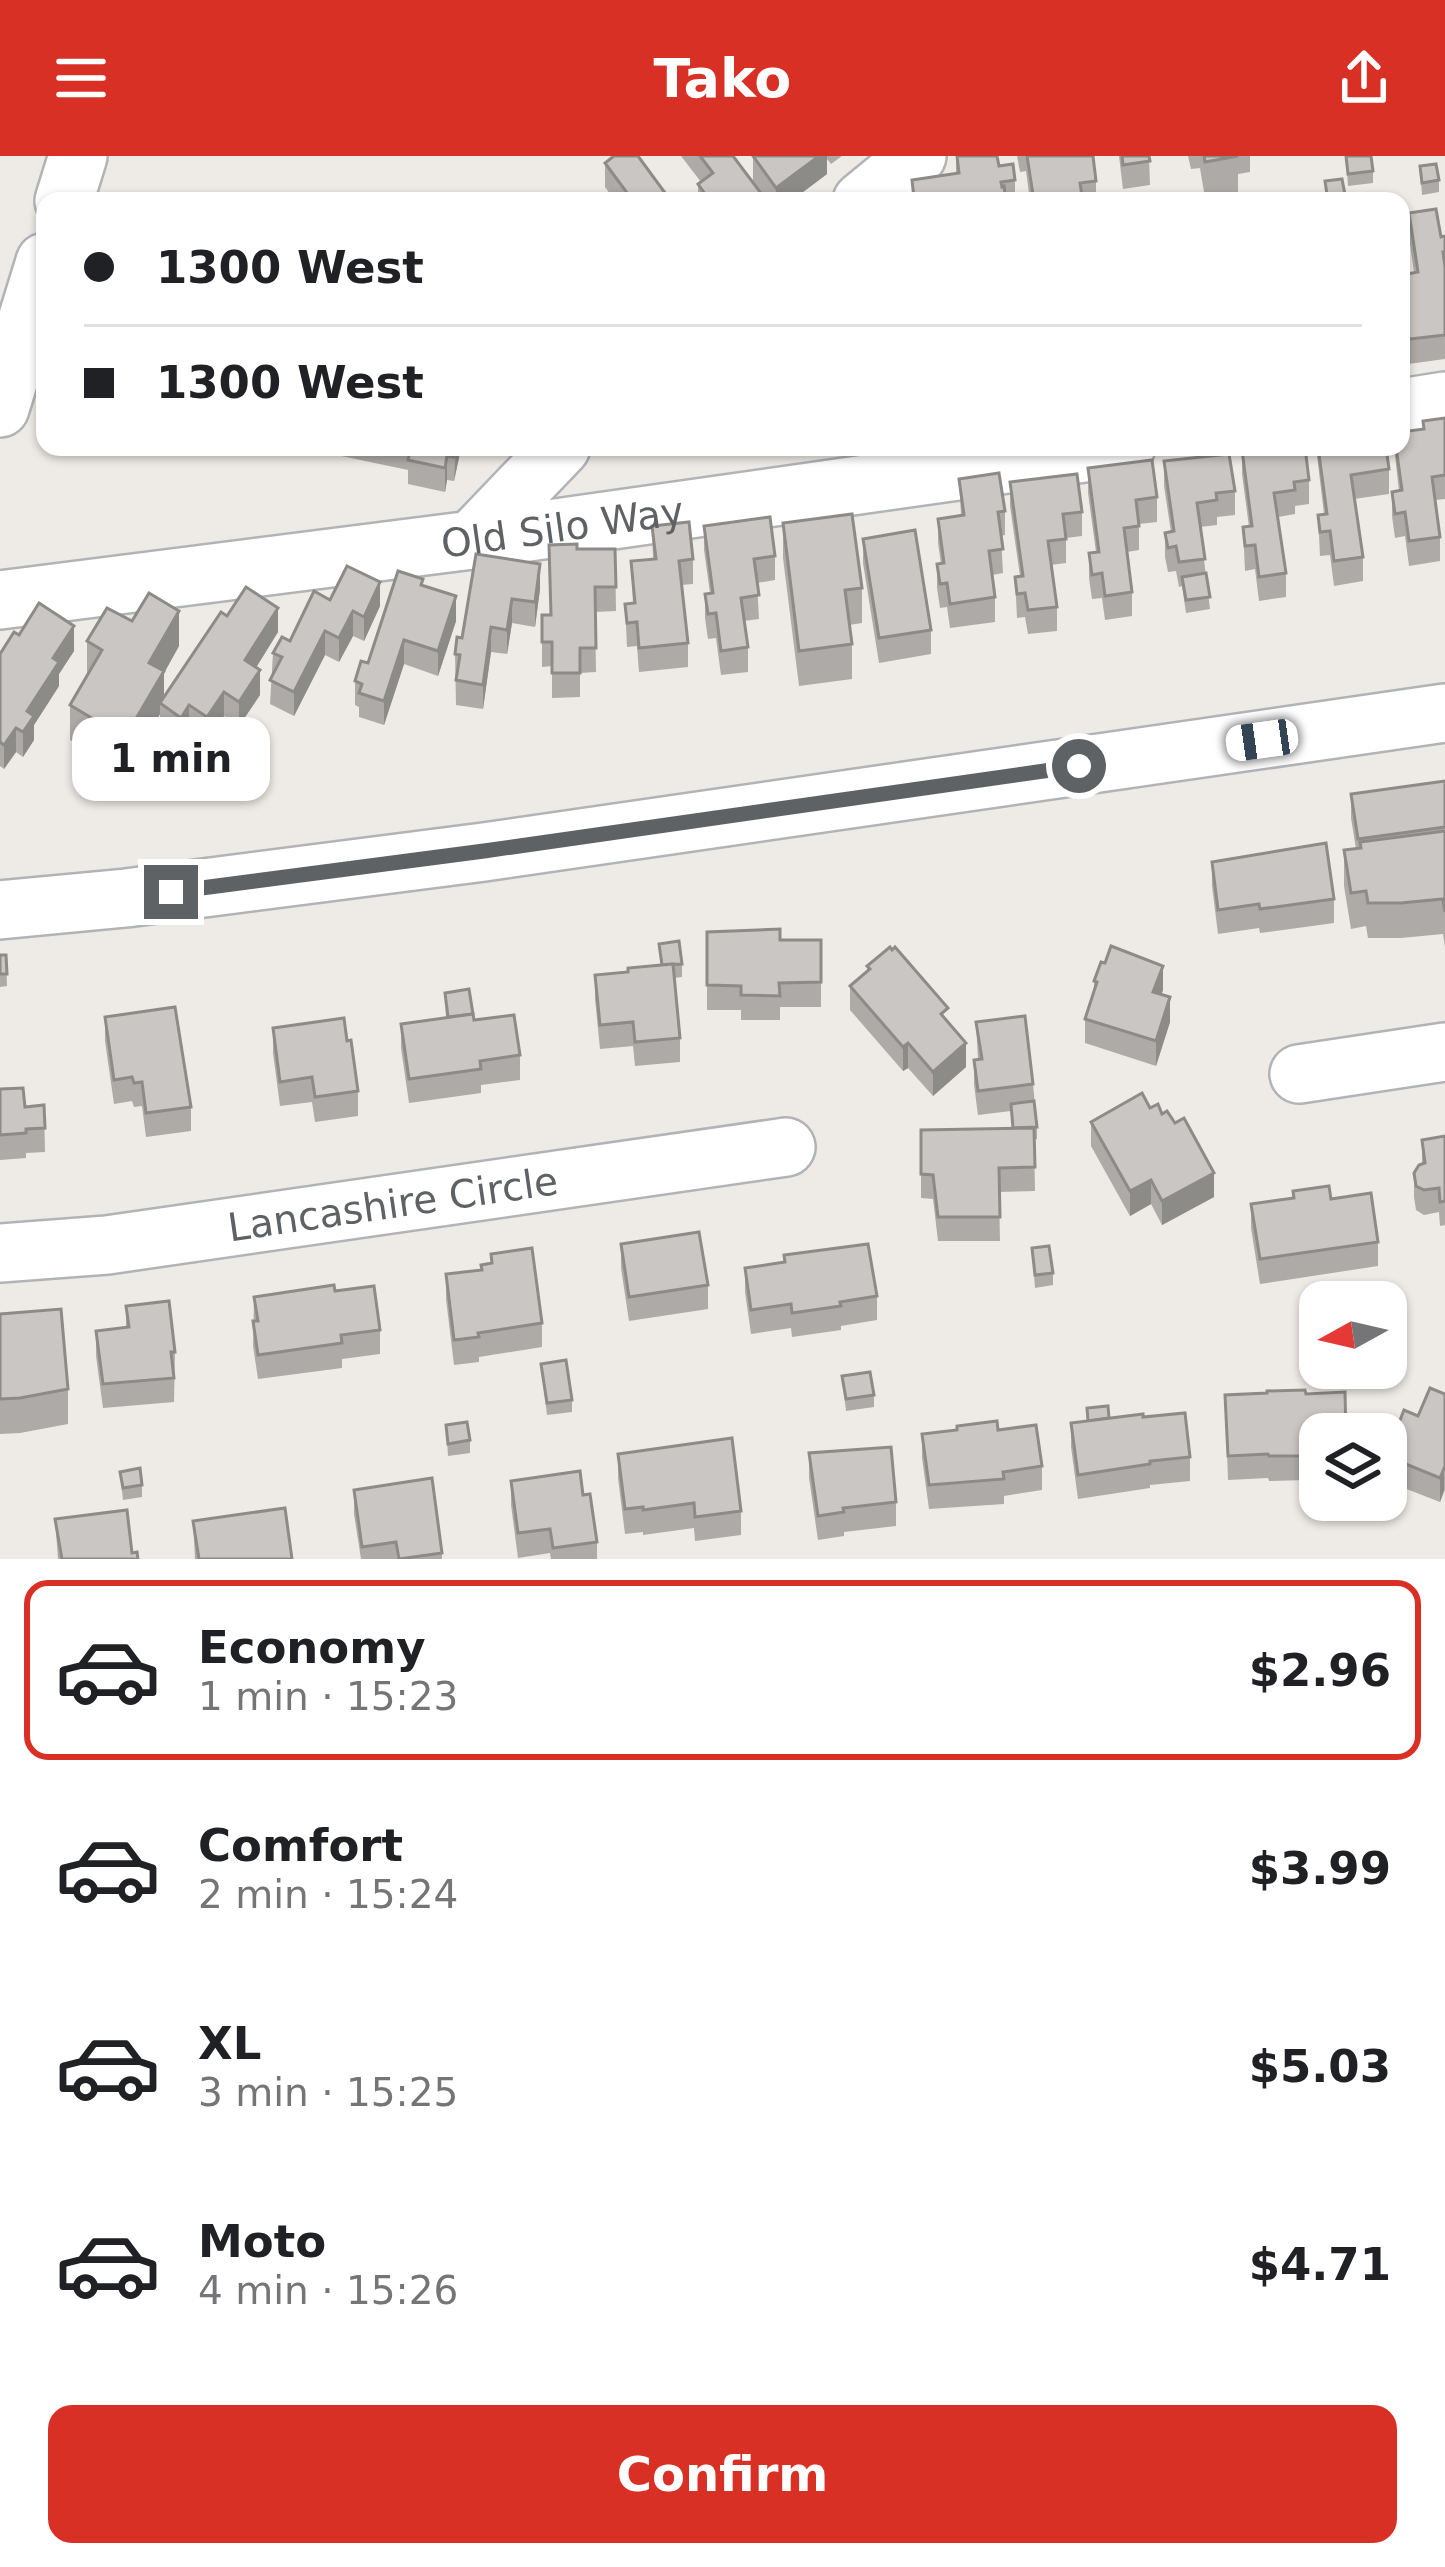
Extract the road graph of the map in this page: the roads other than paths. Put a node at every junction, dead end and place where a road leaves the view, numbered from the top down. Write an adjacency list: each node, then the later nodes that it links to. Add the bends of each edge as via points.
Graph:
1 (78, 156): 3 (street)
2 (917, 156): 4 (street)
3 (67, 192)
4 (873, 192)
5 (36, 291): 8 (street)
6 (1445, 401): 7 (street)
7 (1410, 407)
8 (0, 408)
9 (552, 456): 11 (street)
10 (1063, 456): 11 (street, Old Silo Way)
11 (472, 540): 12 (street, Old Silo Way)
12 (0, 600)
13 (1445, 713): 14 (street, via 484,851)
14 (0, 910)
15 (1445, 1052): 16 (street)
16 (1298, 1074)
17 (786, 1147): 18 (street, Lancashire Circle, via 107,1245)
18 (0, 1253)

